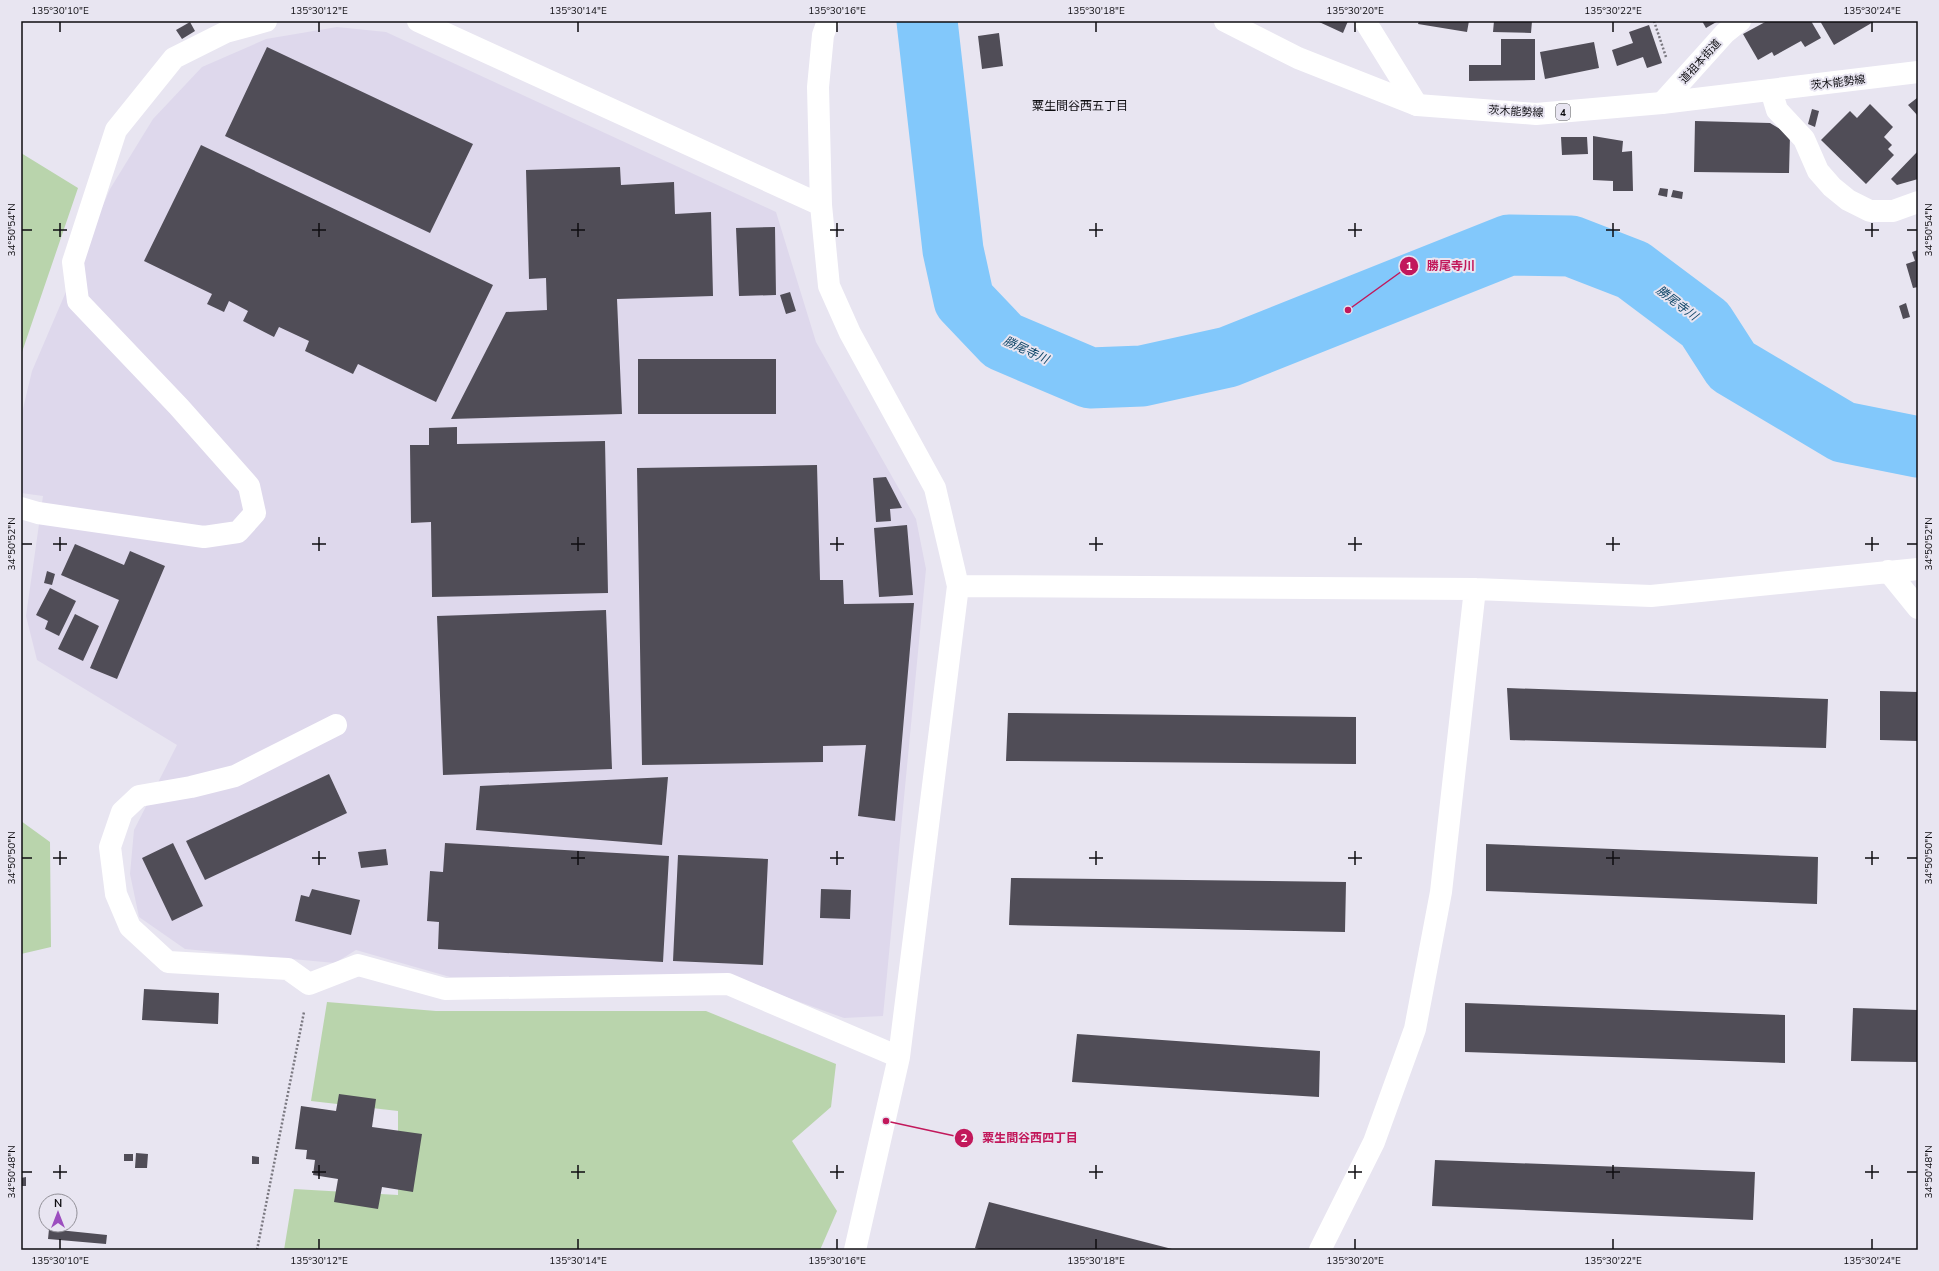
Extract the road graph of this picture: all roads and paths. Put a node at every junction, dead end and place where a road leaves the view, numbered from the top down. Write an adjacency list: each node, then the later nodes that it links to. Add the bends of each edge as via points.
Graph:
1 (266, 21): 15 (street, via 226,32 174,58 116,130 73,262 78,301 249,486 255,513 238,532 204,537 38,513)
2 (418, 21): 14 (street)
3 (828, 21): 14 (street, via 822,35 818,87)
4 (1225, 21): 12 (street, 茨木能勢線 / 4, via 1298,58)
5 (1366, 21): 12 (street)
6 (1654, 21): 8 (path)
7 (1740, 21): 11 (street, 道祖本街道, via 1725,33)
8 (1668, 62)
9 (1918, 72): 10 (street, 茨木能勢線 / 4)
10 (1771, 90): 11 (street, 茨木能勢線 / 4); 13 (street, via 1778,110 1804,139 1818,171 1843,196 1870,211 1893,211)
11 (1662, 103): 12 (street, 茨木能勢線 / 4, via 1536,114)
12 (1417, 105)
13 (1918, 202)
14 (821, 205): 18 (street, via 829,286 850,333 935,488)
15 (21, 508)
16 (1918, 569): 17 (street)
17 (1888, 571): 19 (street, via 1651,596); 20 (street)
18 (958, 586): 19 (street); 23 (street)
19 (1475, 589): 26 (street, via 1442,892 1415,1029 1374,1142)
20 (1918, 608)
21 (336, 725): 22 (street, via 235,776 139,796 122,812 110,847 116,894 130,927 168,962 288,969)
22 (309, 984): 23 (street, via 358,966 445,989 728,984); 24 (path)
23 (899, 1057): 25 (street)
24 (257, 1250)
25 (855, 1250)
26 (1320, 1250)

